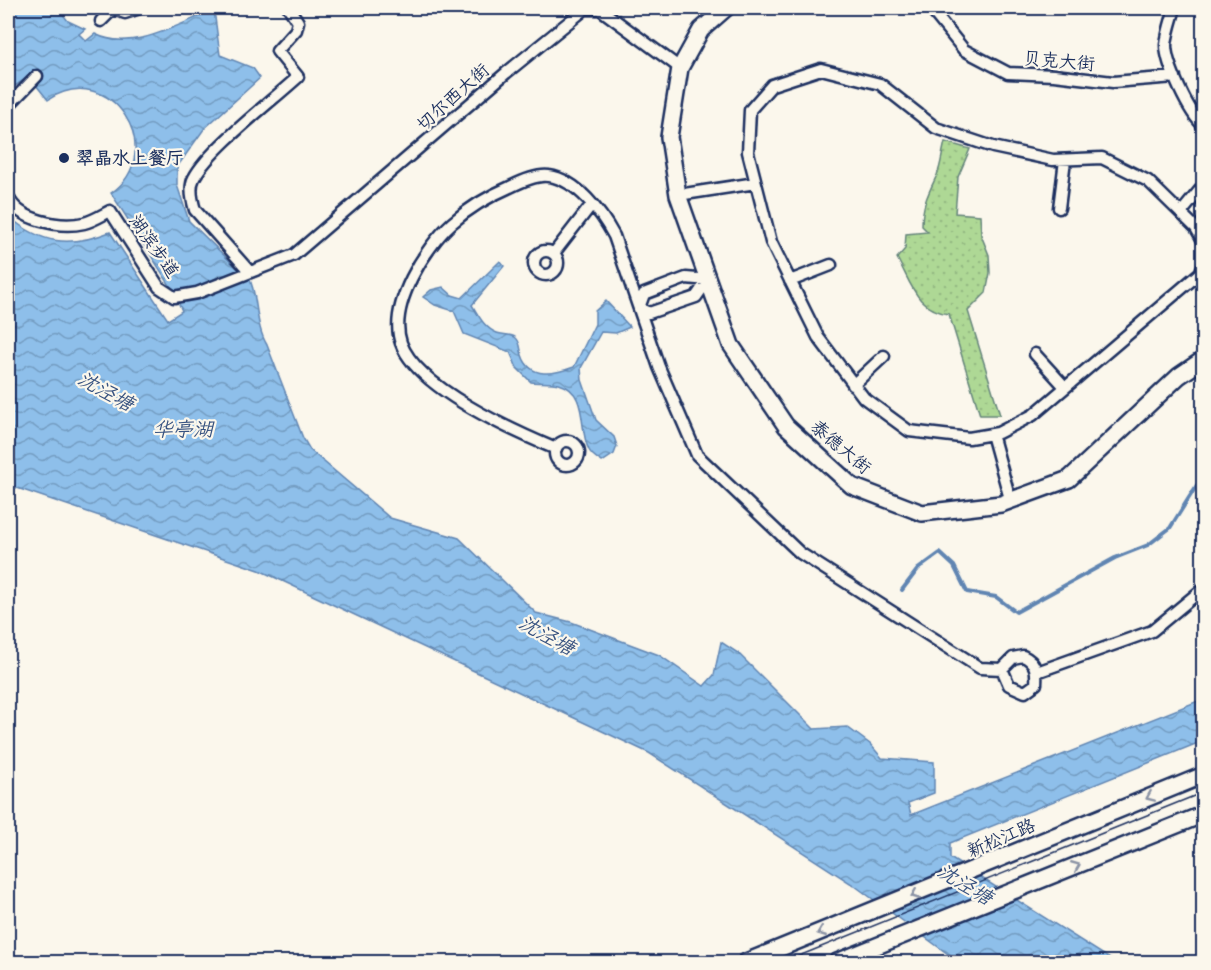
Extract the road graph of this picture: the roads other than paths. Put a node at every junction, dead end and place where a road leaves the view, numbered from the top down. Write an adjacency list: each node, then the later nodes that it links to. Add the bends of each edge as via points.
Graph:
1 (140, 8): 7 (street, via 125,13 112,9)
2 (289, 8): 25 (street, via 298,21 296,30 277,51 298,77 213,153 193,179 191,198 195,210)
3 (585, 8): 8 (street, 切尔西大街, via 600,9); 25 (street, 切尔西大街, via 294,255)
4 (726, 8): 8 (street, 泰德大街, via 701,30)
5 (930, 8): 10 (street, 贝克大街, via 964,50 1008,73 1113,82)
6 (1174, 8): 10 (street, via 1166,46)
7 (101, 21)
8 (680, 68): 16 (street, 泰德大街, via 669,137)
9 (37, 76): 11 (street)
10 (1175, 77): 12 (street, via 1195,119)
11 (8, 106)
12 (1203, 126)
13 (1065, 160): 14 (street, via 993,147 936,128 880,84 820,69 772,86 750,110 748,152); 19 (street); 20 (street, via 1102,158 1148,181)
14 (756, 183): 16 (street); 27 (street, via 771,242)
15 (1203, 185): 20 (street)
16 (678, 195): 26 (street, 泰德大街)
17 (8, 196): 25 (street, 湖滨步道, via 26,215 52,223 85,223 110,211 159,287 174,297 197,293)
18 (592, 204): 22 (street); 28 (street, via 614,236); 35 (street, via 571,185 548,175 520,181 489,196 451,224 430,249 398,310 401,345 434,383 507,428)
19 (1059, 208)
20 (1181, 213): 21 (street)
21 (1203, 242)
22 (554, 254)
23 (831, 265): 27 (street)
24 (1203, 265): 33 (street, via 1200,273)
25 (250, 272)
26 (708, 280): 28 (street, via 696,297 649,313); 28 (street, via 686,278 644,294); 36 (street, 泰德大街, via 731,345 786,426 852,486 922,513 1001,504)
27 (790, 281): 32 (street, via 818,338)
28 (639, 308): 38 (street, via 659,367 697,454 800,554 980,668)
29 (1035, 354): 33 (street)
30 (884, 356): 32 (street)
31 (1203, 359): 36 (street, 泰德大街, via 1179,376 1069,479)
32 (853, 384): 34 (street, via 864,398 909,431 969,438)
33 (1065, 387): 34 (street, via 1034,415)
34 (992, 434): 36 (street)
35 (556, 449)
36 (1010, 499)
37 (1203, 588): 39 (street, via 1152,631)
38 (1002, 669): 39 (street, via 1013,658 1023,656 1031,660); 39 (street, via 1009,685 1025,693 1036,684)
39 (1037, 672)
40 (1203, 775): 42 (street, 新松江路, one-way to 42)
41 (1203, 814): 43 (street, one-way to 41)
42 (746, 963)
43 (837, 963)

